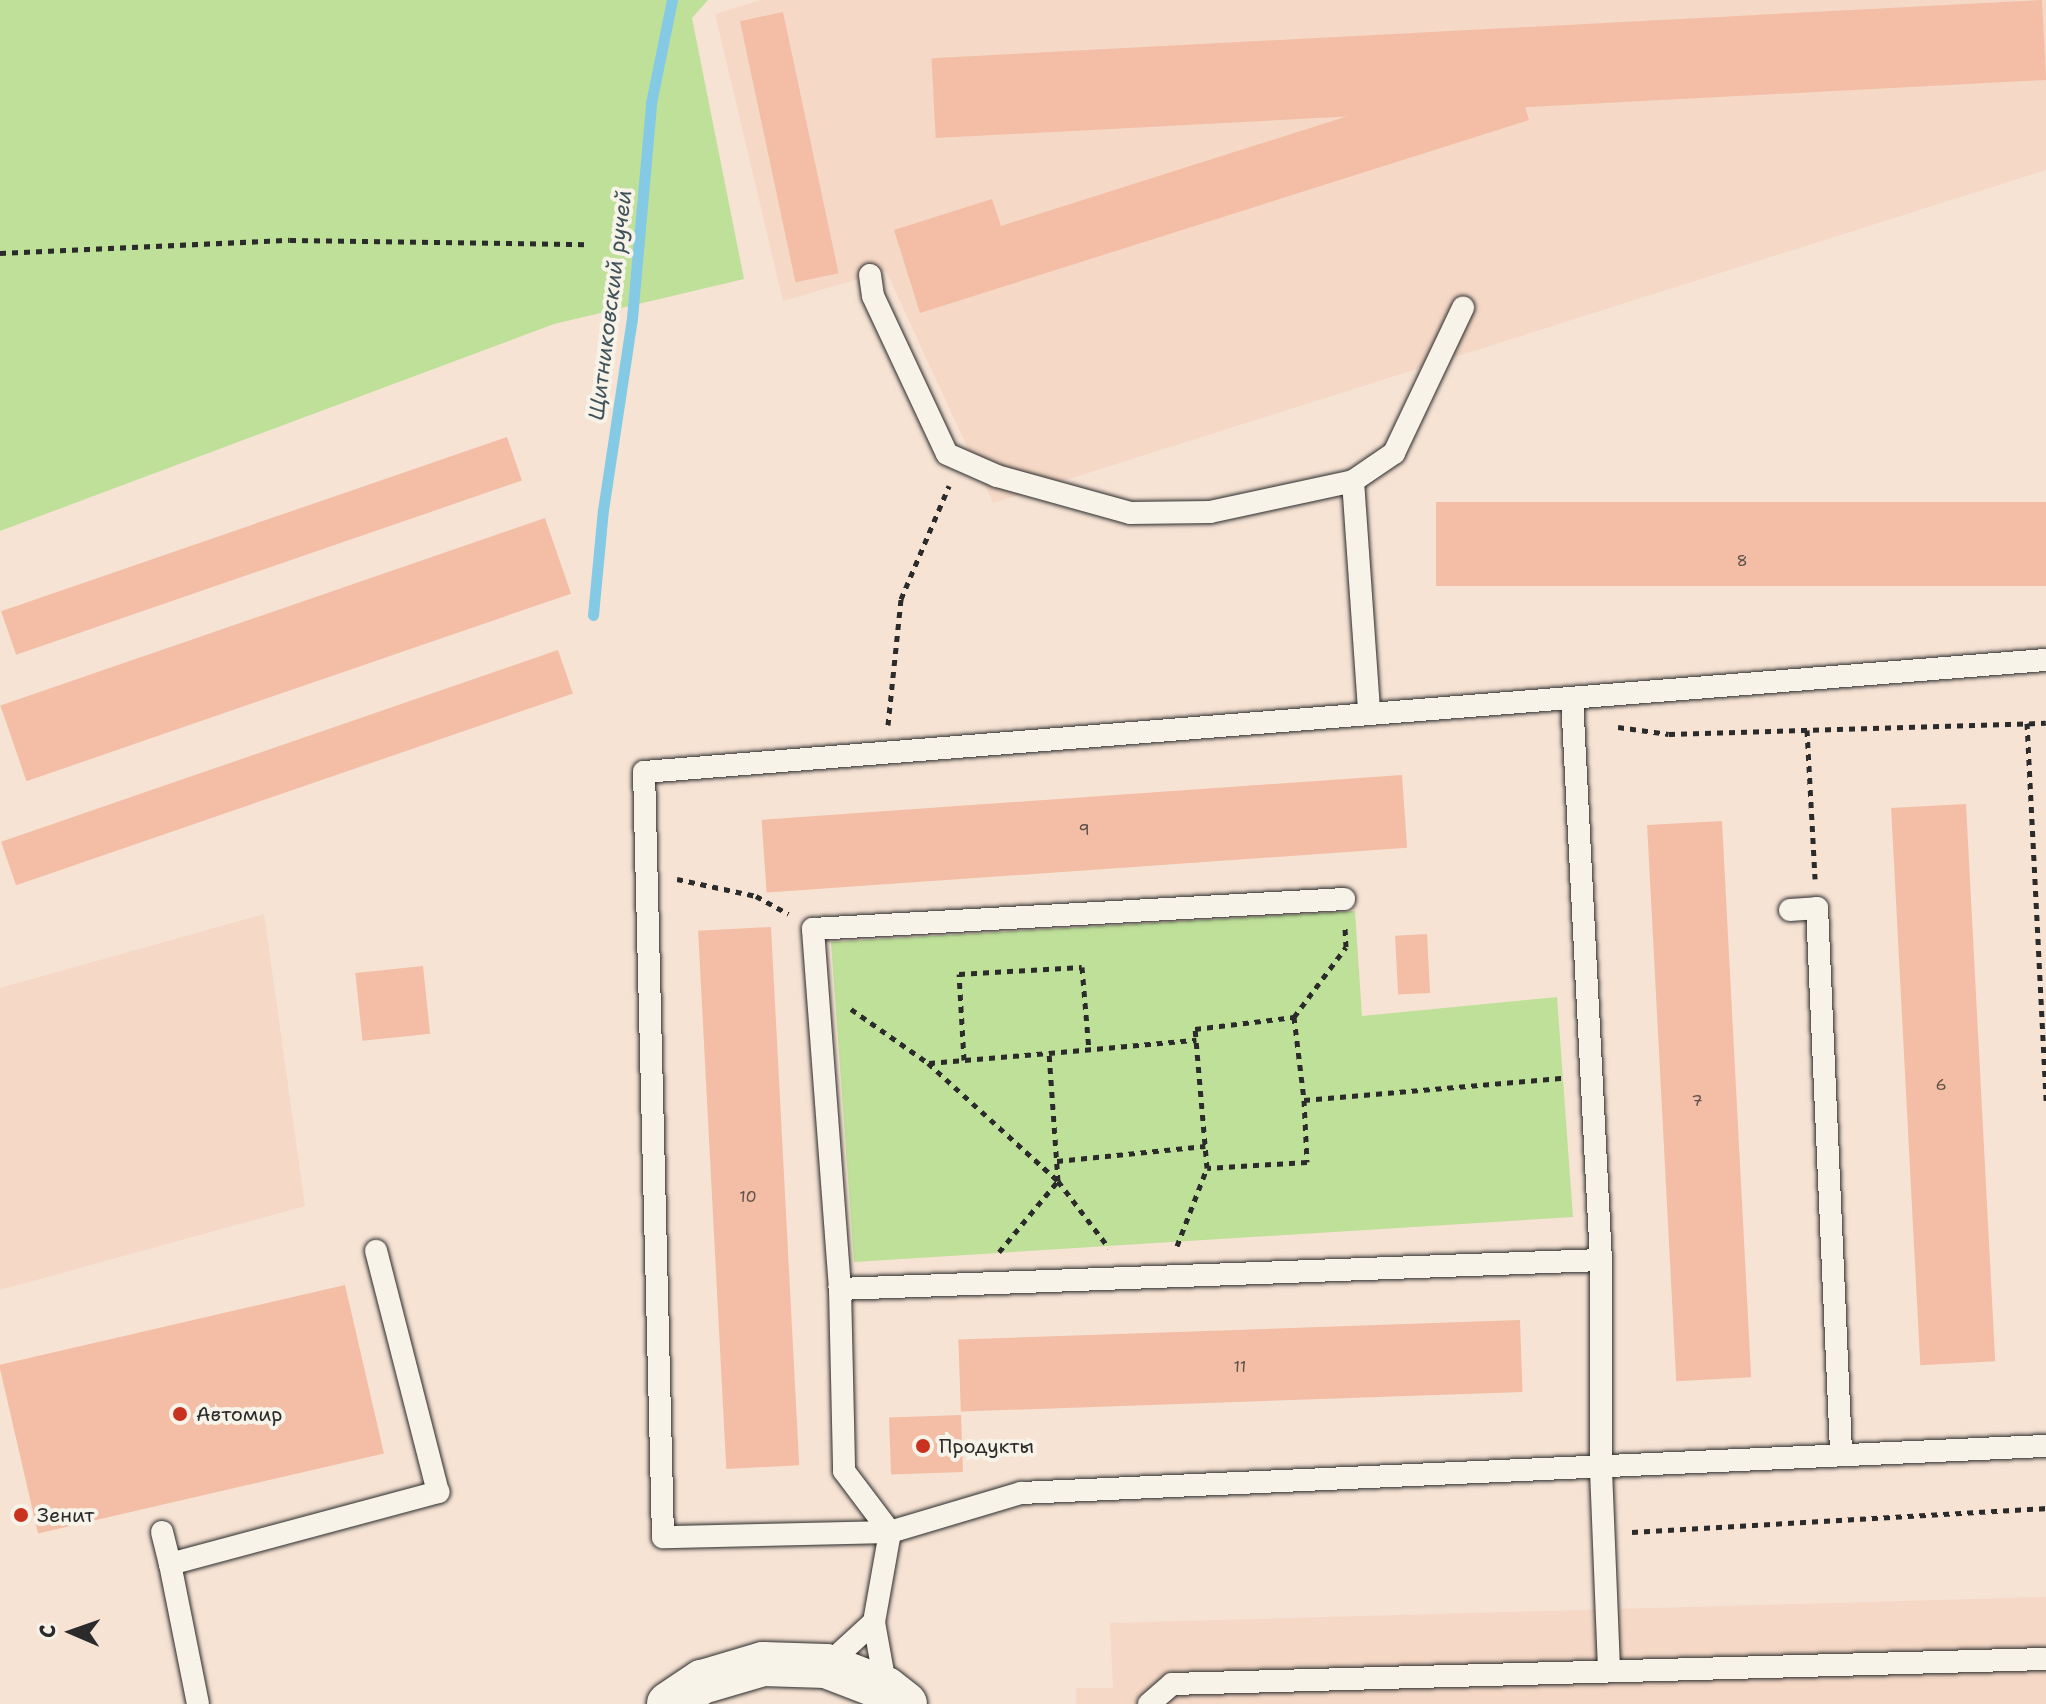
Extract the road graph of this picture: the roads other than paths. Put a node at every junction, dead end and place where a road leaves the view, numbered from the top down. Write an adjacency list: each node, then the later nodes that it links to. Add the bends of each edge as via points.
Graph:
1 (870, 275): 3 (lane, via 873,296 947,454 997,476 1130,513 1210,512)
2 (1463, 308): 3 (lane, via 1394,453)
3 (1353, 481): 6 (lane)
4 (2046, 660): 5 (lane)
5 (1572, 698): 6 (lane); 10 (lane)
6 (1369, 710): 16 (lane, via 644,772 663,1537)
7 (1344, 899): 11 (lane, via 813,929)
8 (1790, 910): 13 (lane, via 1817,908)
9 (376, 1251): 17 (lane, via 438,1492)
10 (1601, 1260): 11 (lane); 14 (lane)
11 (840, 1289): 16 (lane, via 844,1471)
12 (2046, 1446): 13 (lane)
13 (1841, 1452): 14 (lane)
14 (1601, 1468): 16 (lane, via 1021,1493); 21 (lane)
15 (162, 1532): 17 (lane)
16 (890, 1532): 18 (lane)
17 (170, 1564): 23 (lane)
18 (874, 1622): 20 (lane); 22 (lane)
19 (2046, 1659): 21 (lane)
20 (826, 1666): 22 (street); 24 (street, via 763,1664 702,1682)
21 (1609, 1669): 25 (lane, via 1172,1684)
22 (896, 1696)
23 (198, 1704)
24 (669, 1704)
25 (1149, 1704)

